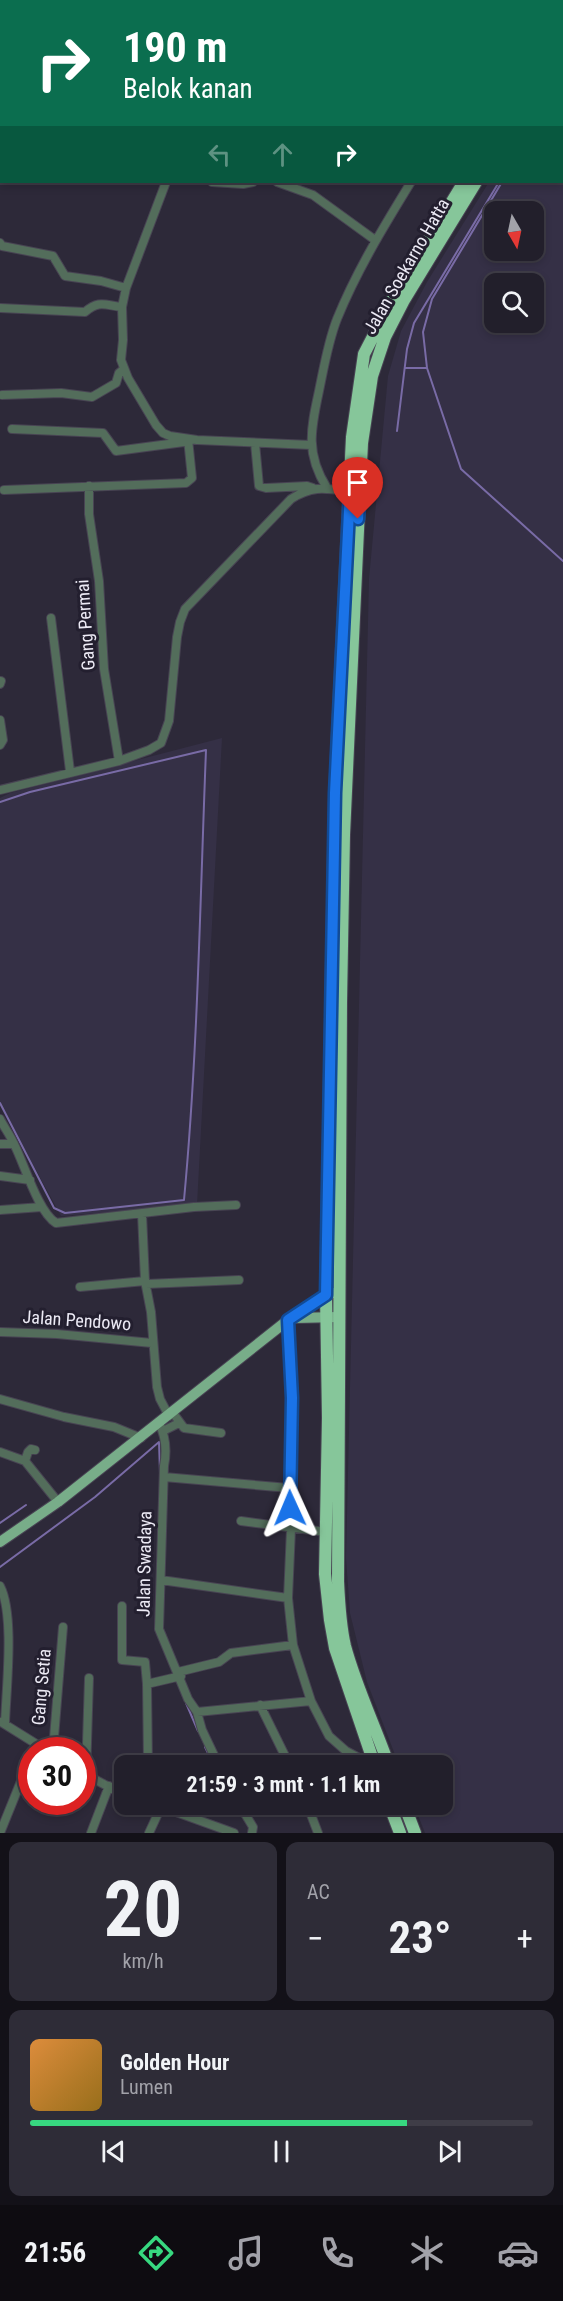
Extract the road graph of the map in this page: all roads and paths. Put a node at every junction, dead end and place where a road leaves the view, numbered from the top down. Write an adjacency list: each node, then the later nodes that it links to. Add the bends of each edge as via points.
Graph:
1 (166, 183): 10 (street)
2 (228, 183): 3 (street)
3 (248, 183)
4 (280, 183): 8 (street, via 313,195)
5 (410, 183): 8 (street)
6 (463, 183): 23 (highway, Jalan Soekarno Hatta, via 364,354 354,416)
7 (475, 183): 23 (highway, Jalan Soekarno Hatta, via 404,300 378,354)
8 (375, 240): 18 (street, via 336,321 315,408)
9 (0, 243): 10 (street, via 53,256 62,273 69,277)
10 (126, 288): 11 (street)
11 (122, 307): 12 (street, via 97,304 85,312); 13 (street)
12 (0, 308)
13 (124, 369): 14 (street, via 116,383 92,397 61,393); 16 (street, via 159,429)
14 (2, 395)
15 (12, 429): 16 (street, via 103,433 116,451)
16 (188, 440): 17 (street); 19 (street, via 192,478 189,482)
17 (255, 442): 18 (street); 20 (street, via 259,486)
18 (311, 445): 21 (street, via 312,458)
19 (89, 486): 22 (street); 27 (street, Gang Permai, via 104,669)
20 (314, 488): 21 (street); 27 (street, via 282,506 185,609 177,637 164,738 157,746)
21 (327, 488): 23 (street)
22 (4, 490)
23 (355, 492): 42 (highway, Jalan Soekarno Hatta, via 344,835); 43 (highway, Jalan Soekarno Hatta, via 335,793)
24 (51, 618): 28 (street)
25 (0, 720): 26 (street)
26 (0, 745)
27 (119, 761): 28 (street)
28 (70, 771): 29 (street)
29 (0, 790)
30 (1, 1122): 32 (street)
31 (0, 1144): 32 (street)
32 (14, 1144): 34 (street)
33 (0, 1176): 34 (street)
34 (30, 1180): 36 (street)
35 (236, 1205): 38 (street)
36 (42, 1207): 37 (street); 38 (street, via 56,1223)
37 (0, 1210)
38 (142, 1214): 40 (street)
39 (239, 1280): 40 (street)
40 (146, 1283): 41 (street); 47 (street)
41 (80, 1287)
42 (339, 1291): 43 (main road); 44 (highway, Jalan Soekarno Hatta)
43 (326, 1295): 44 (highway, Jalan Soekarno Hatta); 45 (main road)
44 (333, 1316): 45 (main road); 62 (highway, Jalan Soekarno Hatta); 85 (highway, Jalan Soekarno Hatta, via 339,1609 345,1647)
45 (289, 1320): 50 (main road); 58 (street)
46 (1, 1333): 47 (street, Jalan Pendowo); 48 (street)
47 (152, 1343): 50 (street, via 160,1399)
48 (0, 1344)
49 (0, 1399): 53 (street, via 64,1418 114,1427)
50 (174, 1417): 51 (main road); 52 (street, via 189,1430)
51 (161, 1427): 53 (main road); 57 (street, Jalan Swadaya, via 166,1454)
52 (221, 1433)
53 (141, 1438): 59 (main road)
54 (35, 1450): 56 (street, via 28,1452)
55 (0, 1452): 56 (street)
56 (25, 1461): 59 (street)
57 (164, 1477): 58 (street); 64 (street, Jalan Swadaya)
58 (289, 1488): 61 (street)
59 (58, 1502): 63 (main road)
60 (241, 1521): 61 (street)
61 (291, 1529): 62 (street); 66 (street)
62 (326, 1532): 84 (highway, Jalan Soekarno Hatta, via 326,1574 335,1648)
63 (0, 1542)
64 (161, 1580): 66 (street); 70 (street, Jalan Swadaya, via 159,1629)
65 (0, 1586): 76 (street, via 7,1603 8,1621)
66 (288, 1598): 69 (street)
67 (122, 1606): 72 (street, via 122,1660 145,1662)
68 (63, 1627): 78 (street, Gang Setia)
69 (293, 1646): 70 (street, via 231,1653 219,1662); 73 (street)
70 (179, 1674): 72 (street); 75 (street, Jalan Swadaya)
71 (89, 1678): 79 (street)
72 (147, 1684): 80 (street)
73 (311, 1701): 74 (street); 83 (street, via 329,1736)
74 (260, 1705): 75 (street); 82 (street)
75 (197, 1712): 81 (street, Jalan Swadaya)
76 (2, 1723): 77 (street)
77 (18, 1737)
78 (54, 1737)
79 (86, 1737)
80 (148, 1755)
81 (214, 1755)
82 (285, 1755)
83 (356, 1755)
84 (377, 1755)
85 (378, 1755)
86 (96, 1780): 87 (street)
87 (109, 1786): 89 (street); 97 (street)
88 (18, 1788): 96 (street)
89 (114, 1789)
90 (155, 1815): 98 (street)
91 (183, 1815): 99 (street)
92 (246, 1815): 100 (street)
93 (311, 1815): 101 (street)
94 (393, 1815): 102 (highway)
95 (408, 1815): 103 (highway)
96 (0, 1833)
97 (91, 1833)
98 (149, 1833)
99 (234, 1833)
100 (252, 1833)
101 (318, 1833)
102 (400, 1833)
103 (415, 1833)

